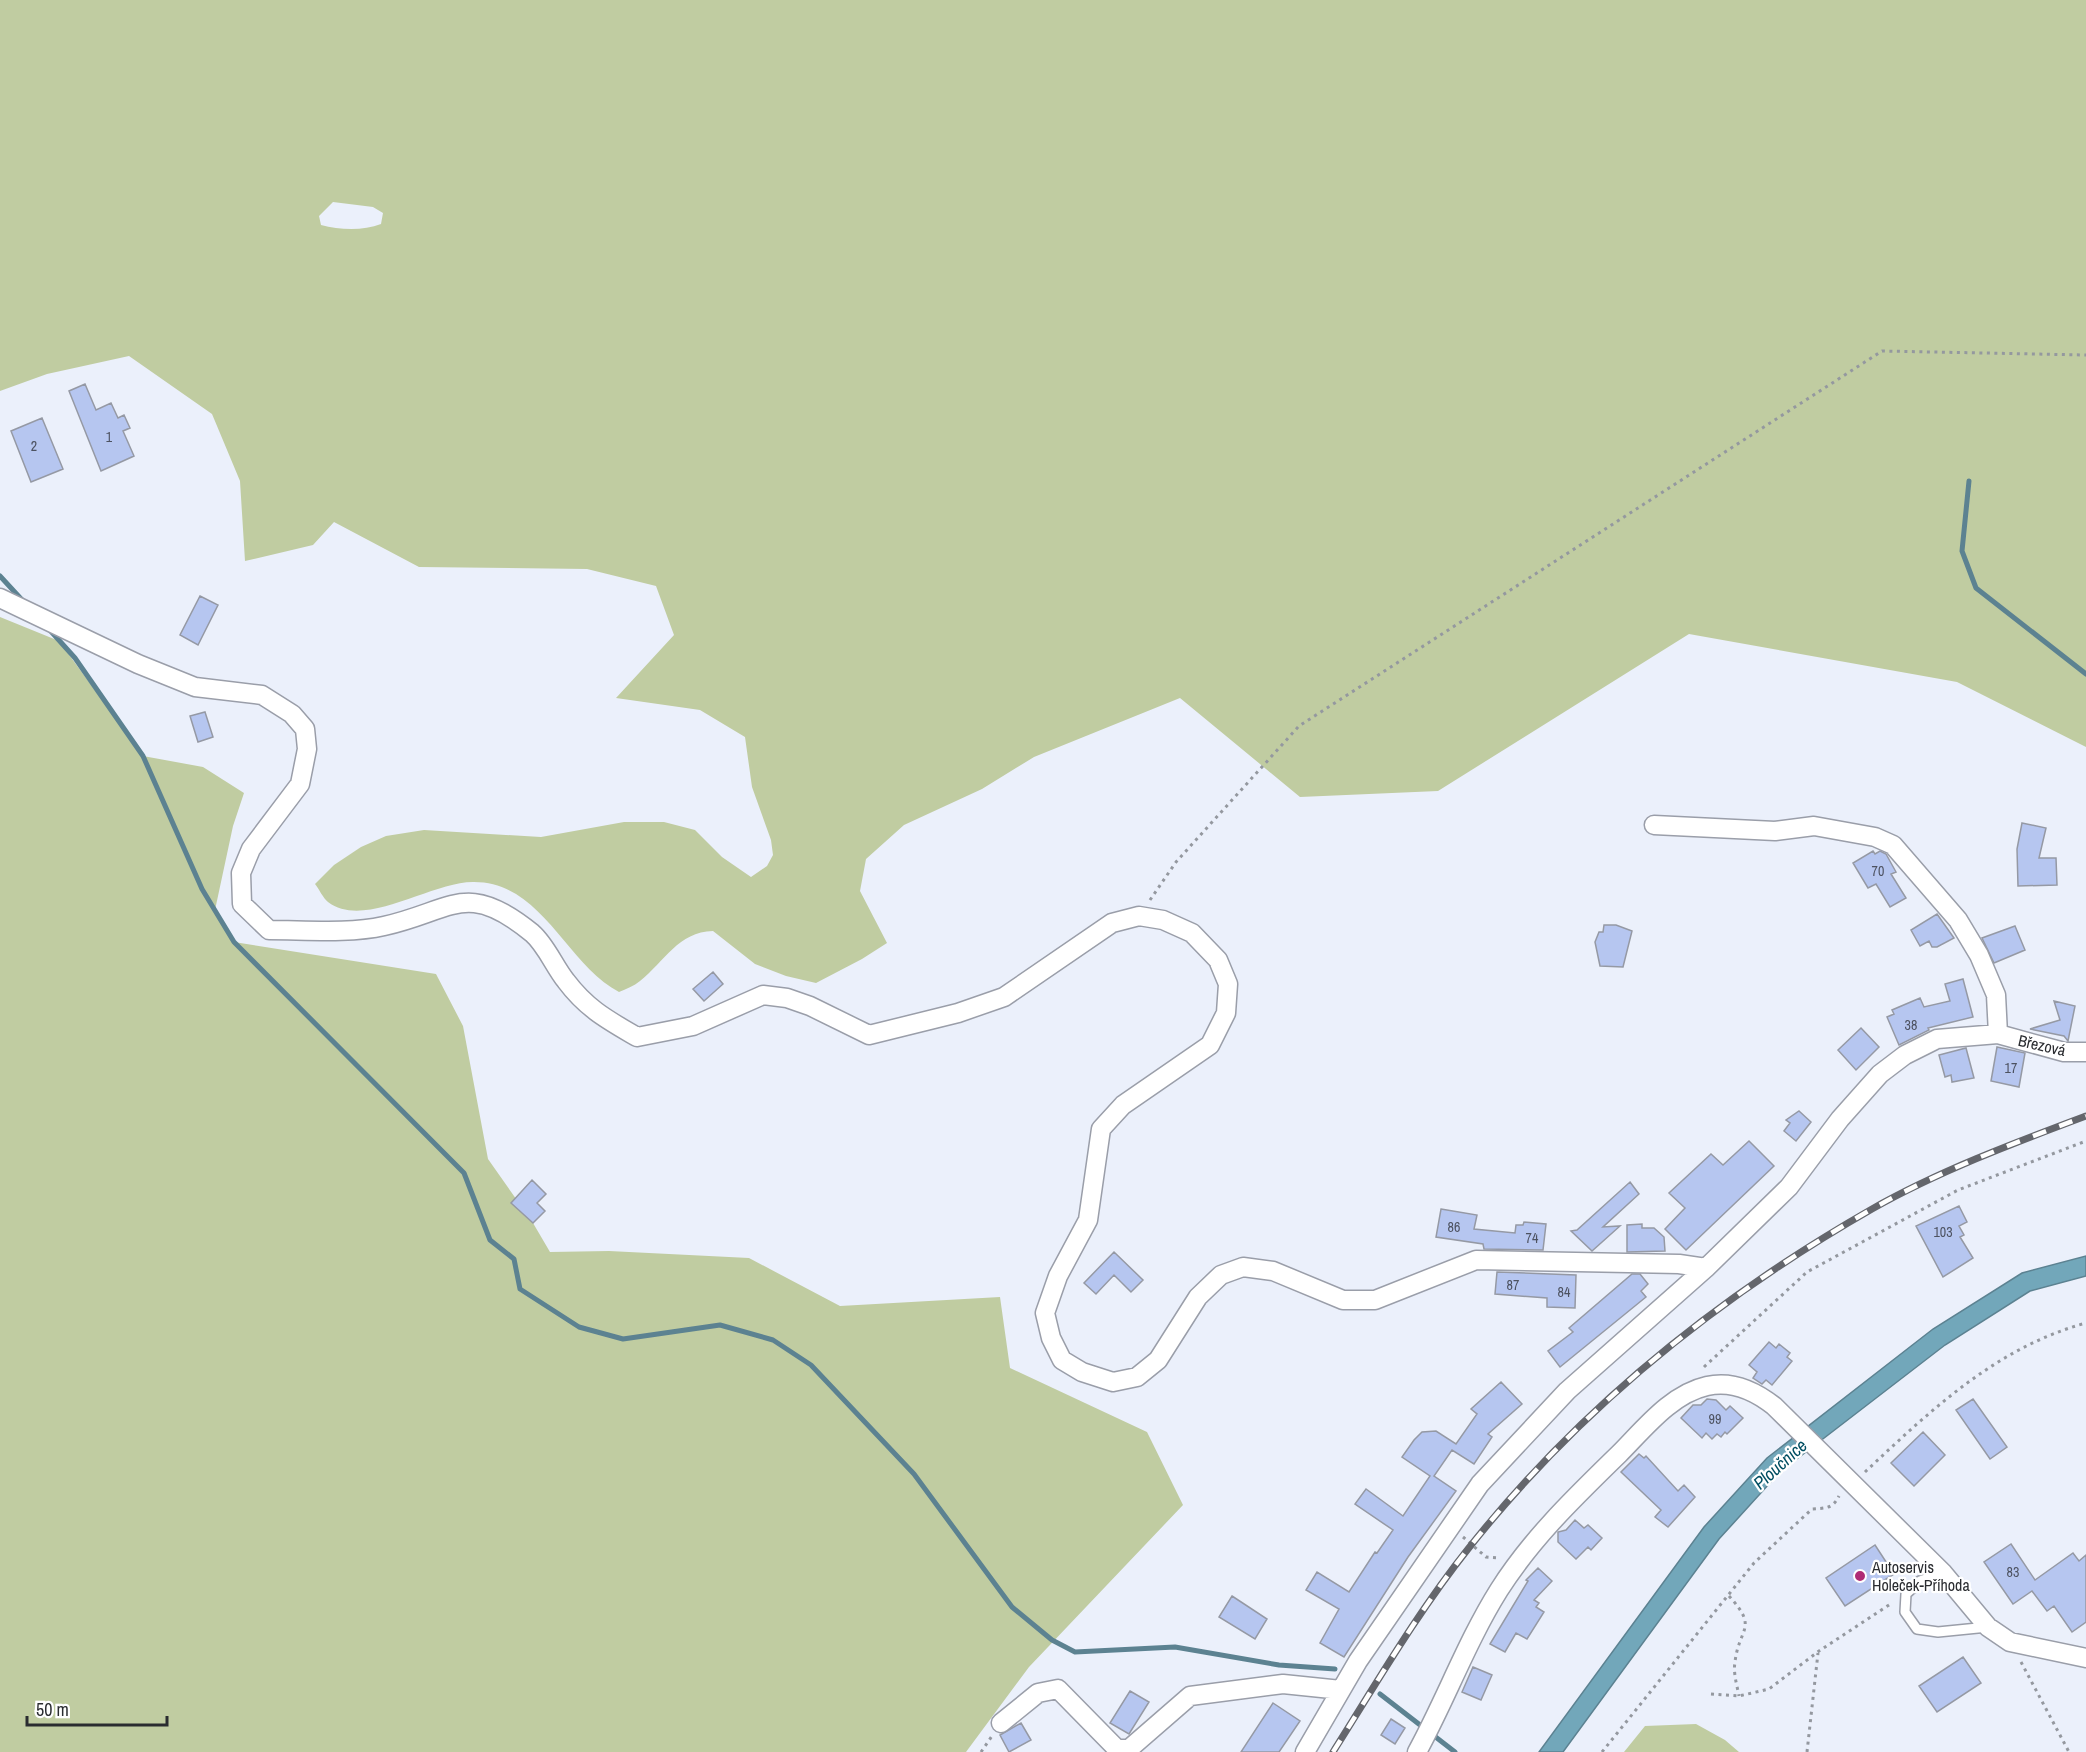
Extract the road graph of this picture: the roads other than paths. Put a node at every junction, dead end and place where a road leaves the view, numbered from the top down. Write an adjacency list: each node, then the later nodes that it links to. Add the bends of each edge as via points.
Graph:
1 (0, 598): 5 (street, via 195,687 262,695 292,714 305,729 307,749 300,784 251,849 241,873 242,904 269,930 383,926 442,906 478,902 508,914 536,936 565,981 592,1011 637,1037 693,1026 762,995 810,1006 869,1035 1004,997 1112,923 1139,916 1163,920 1192,933 1218,960 1228,984 1226,1013 1210,1045 1123,1105 1101,1129 1088,1220 1058,1276 1045,1313 1062,1360 1072,1366 1113,1382 1137,1377 1158,1360 1198,1297 1221,1275 1243,1267 1273,1271 1343,1300 1375,1300 1476,1260 1679,1264)
2 (1654, 825): 3 (street, via 1775,831 1814,826 1875,837 1893,845 1958,920 1979,955 1996,995)
3 (1998, 1034): 4 (street, Březová, via 2064,1052); 5 (street, Březová, via 1937,1039 1905,1054 1880,1074 1839,1119 1789,1187)
4 (2086, 1052)
5 (1706, 1268): 9 (street, Březová, via 1567,1391 1480,1484)
6 (1943, 1573): 7 (street); 7 (lane, via 1920,1581 1906,1594 1905,1612 1917,1629 1938,1632); 11 (street, via 1759,1394 1726,1384 1707,1386 1664,1409 1560,1512 1524,1555 1478,1627)
7 (1988, 1627): 8 (street, via 2010,1642)
8 (2086, 1658)
9 (1341, 1690): 10 (street, via 1283,1684 1190,1696 1128,1749 1117,1749 1058,1689 1038,1693); 12 (street, Březová)
10 (1001, 1723)
11 (1420, 1746)
12 (1305, 1752)

